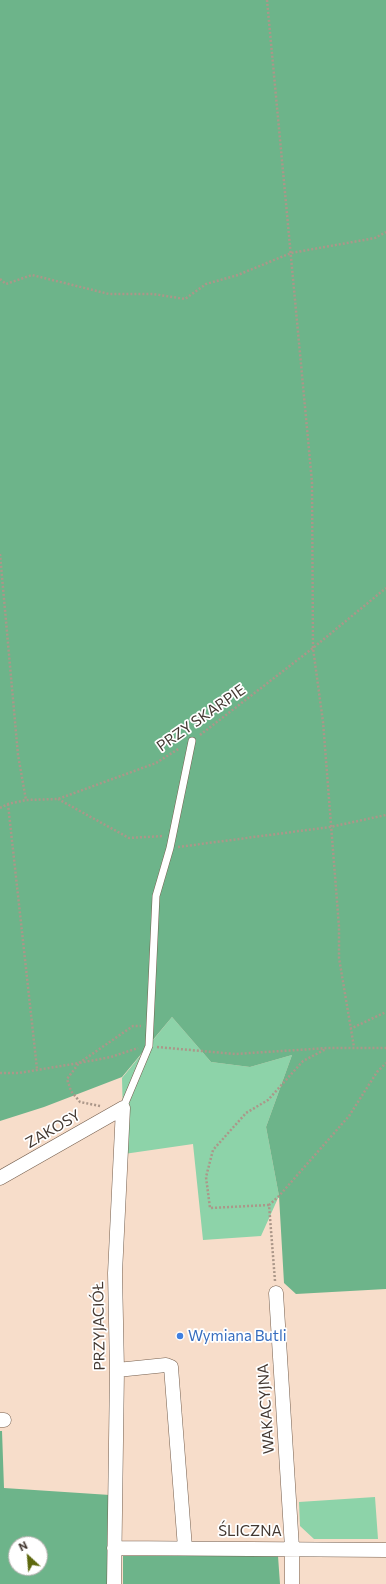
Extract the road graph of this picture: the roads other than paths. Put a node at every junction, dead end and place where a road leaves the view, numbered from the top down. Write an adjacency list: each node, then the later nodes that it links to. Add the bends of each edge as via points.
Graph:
1 (192, 740): 2 (lane, PRZYJACIÓŁ, via 170,848 156,896 149,1046)
2 (123, 1108): 3 (street, ZAKOSY); 5 (street, PRZYJACIÓŁ, via 115,1273)
3 (0, 1178)
4 (276, 1293): 8 (street, WAKACYJNA)
5 (117, 1370): 6 (street, PRZYJACIÓŁ); 7 (street, via 166,1365 171,1367)
6 (114, 1548): 7 (street, ŚLICZNA); 10 (street, PRZYJACIÓŁ)
7 (185, 1548): 8 (street, ŚLICZNA)
8 (292, 1548): 9 (street, ŚLICZNA); 11 (street, WAKACYJNA)
9 (386, 1550)
10 (114, 1584)
11 (292, 1584)

